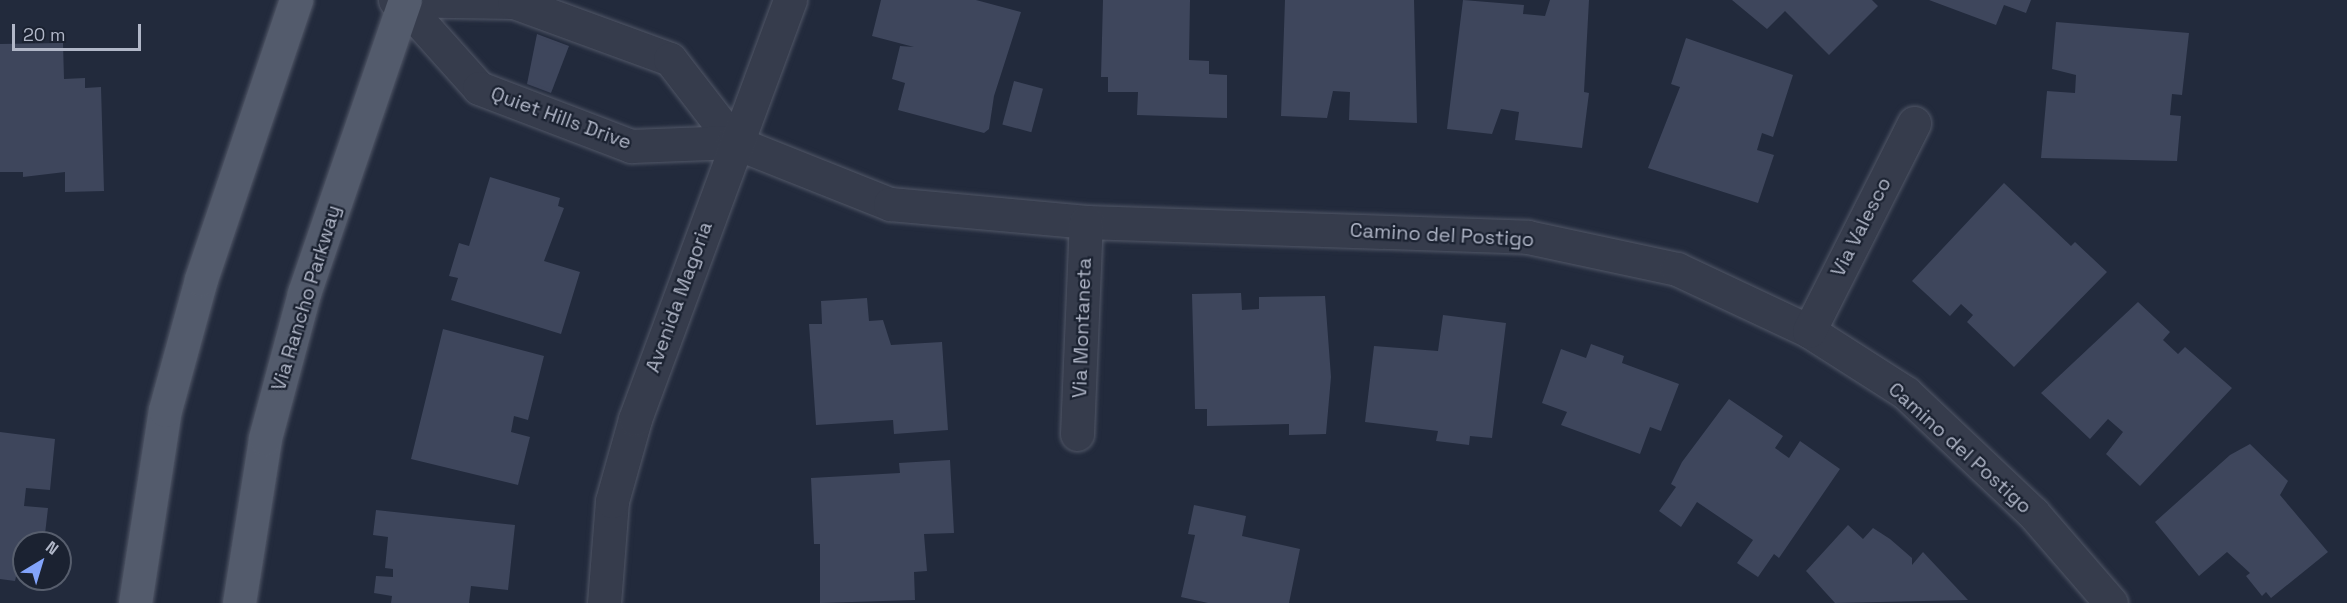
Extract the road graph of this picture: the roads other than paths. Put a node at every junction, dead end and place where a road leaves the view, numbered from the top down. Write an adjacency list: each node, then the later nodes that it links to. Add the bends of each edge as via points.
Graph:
1 (296, 0): 9 (main road, via 201,279 165,410)
2 (790, 0): 5 (street, Avenida Magoria)
3 (401, 1): 5 (street, Quiet Hills Drive, via 479,88 631,146); 5 (street, via 514,2 670,59); 10 (main road, Via Rancho Parkway, via 304,293 265,438)
4 (1914, 123): 7 (street, Via Valesco)
5 (734, 142): 6 (street, Camino del Postigo, via 890,204); 11 (street, Avenida Magoria, via 635,419 612,501)
6 (1086, 222): 7 (street, Camino del Postigo, via 1528,237 1677,269); 8 (street, Via Montaneta)
7 (1809, 331): 12 (street, Camino del Postigo, via 1906,393 2033,513)
8 (1077, 434)
9 (135, 603)
10 (239, 603)
11 (604, 603)
12 (2111, 603)

